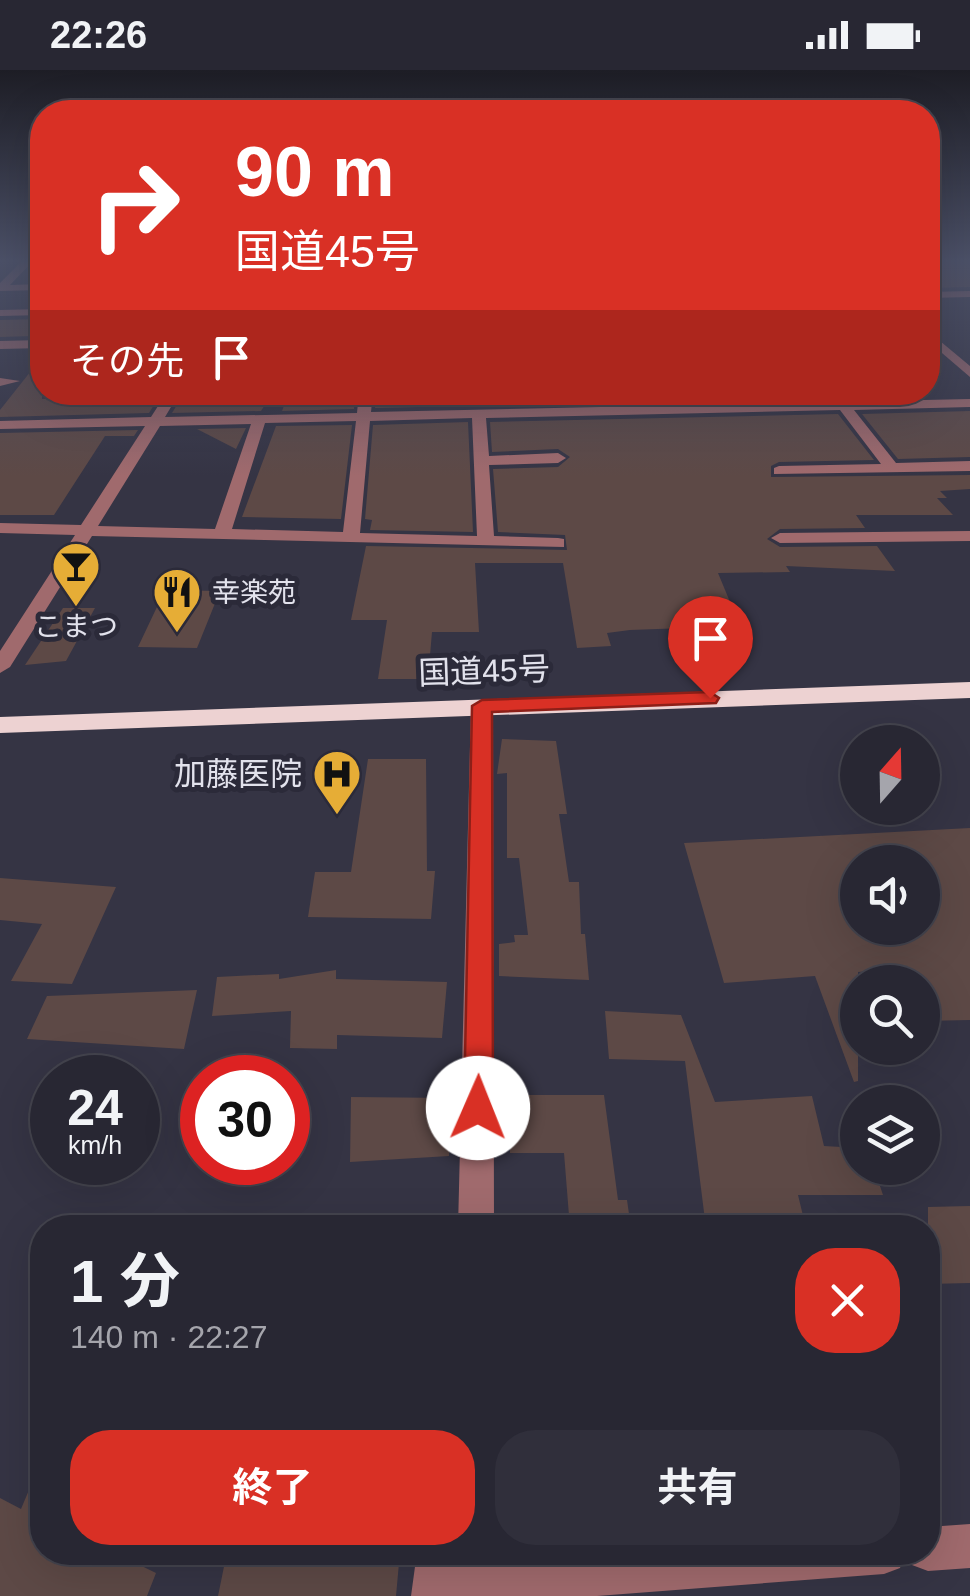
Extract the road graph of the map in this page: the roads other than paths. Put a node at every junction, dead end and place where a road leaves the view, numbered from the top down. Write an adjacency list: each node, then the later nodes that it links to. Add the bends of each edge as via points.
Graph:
1 (940, 342): 4 (street)
2 (30, 344): 3 (street)
3 (0, 345)
4 (954, 345)
5 (940, 346): 6 (street)
6 (970, 372)
7 (970, 403): 8 (street)
8 (940, 404)
9 (165, 405): 18 (street)
10 (366, 405): 16 (street)
11 (533, 405): 14 (street)
12 (886, 405): 13 (street)
13 (844, 406): 14 (street); 23 (street)
14 (535, 414): 15 (street)
15 (479, 416): 16 (street); 21 (street)
16 (365, 418): 17 (street); 29 (street)
17 (259, 421): 18 (street); 27 (street)
18 (154, 422): 19 (street); 26 (street)
19 (0, 425)
20 (558, 458): 21 (street)
21 (481, 460): 31 (street)
22 (970, 466): 23 (street)
23 (892, 468): 24 (street)
24 (780, 472)
25 (0, 528): 26 (street)
26 (88, 530): 27 (street); 33 (street)
27 (222, 534): 29 (street)
28 (970, 536): 30 (street)
29 (351, 537): 31 (street)
30 (780, 538)
31 (486, 541): 32 (street)
32 (558, 543)
33 (0, 668)
34 (970, 690): 35 (highway, 国道45号)
35 (482, 706): 36 (highway, 国道45号); 37 (street)
36 (0, 725)
37 (476, 1215)
38 (970, 1546): 39 (street)
39 (940, 1548)
40 (660, 1565): 41 (street)
41 (436, 1578)

